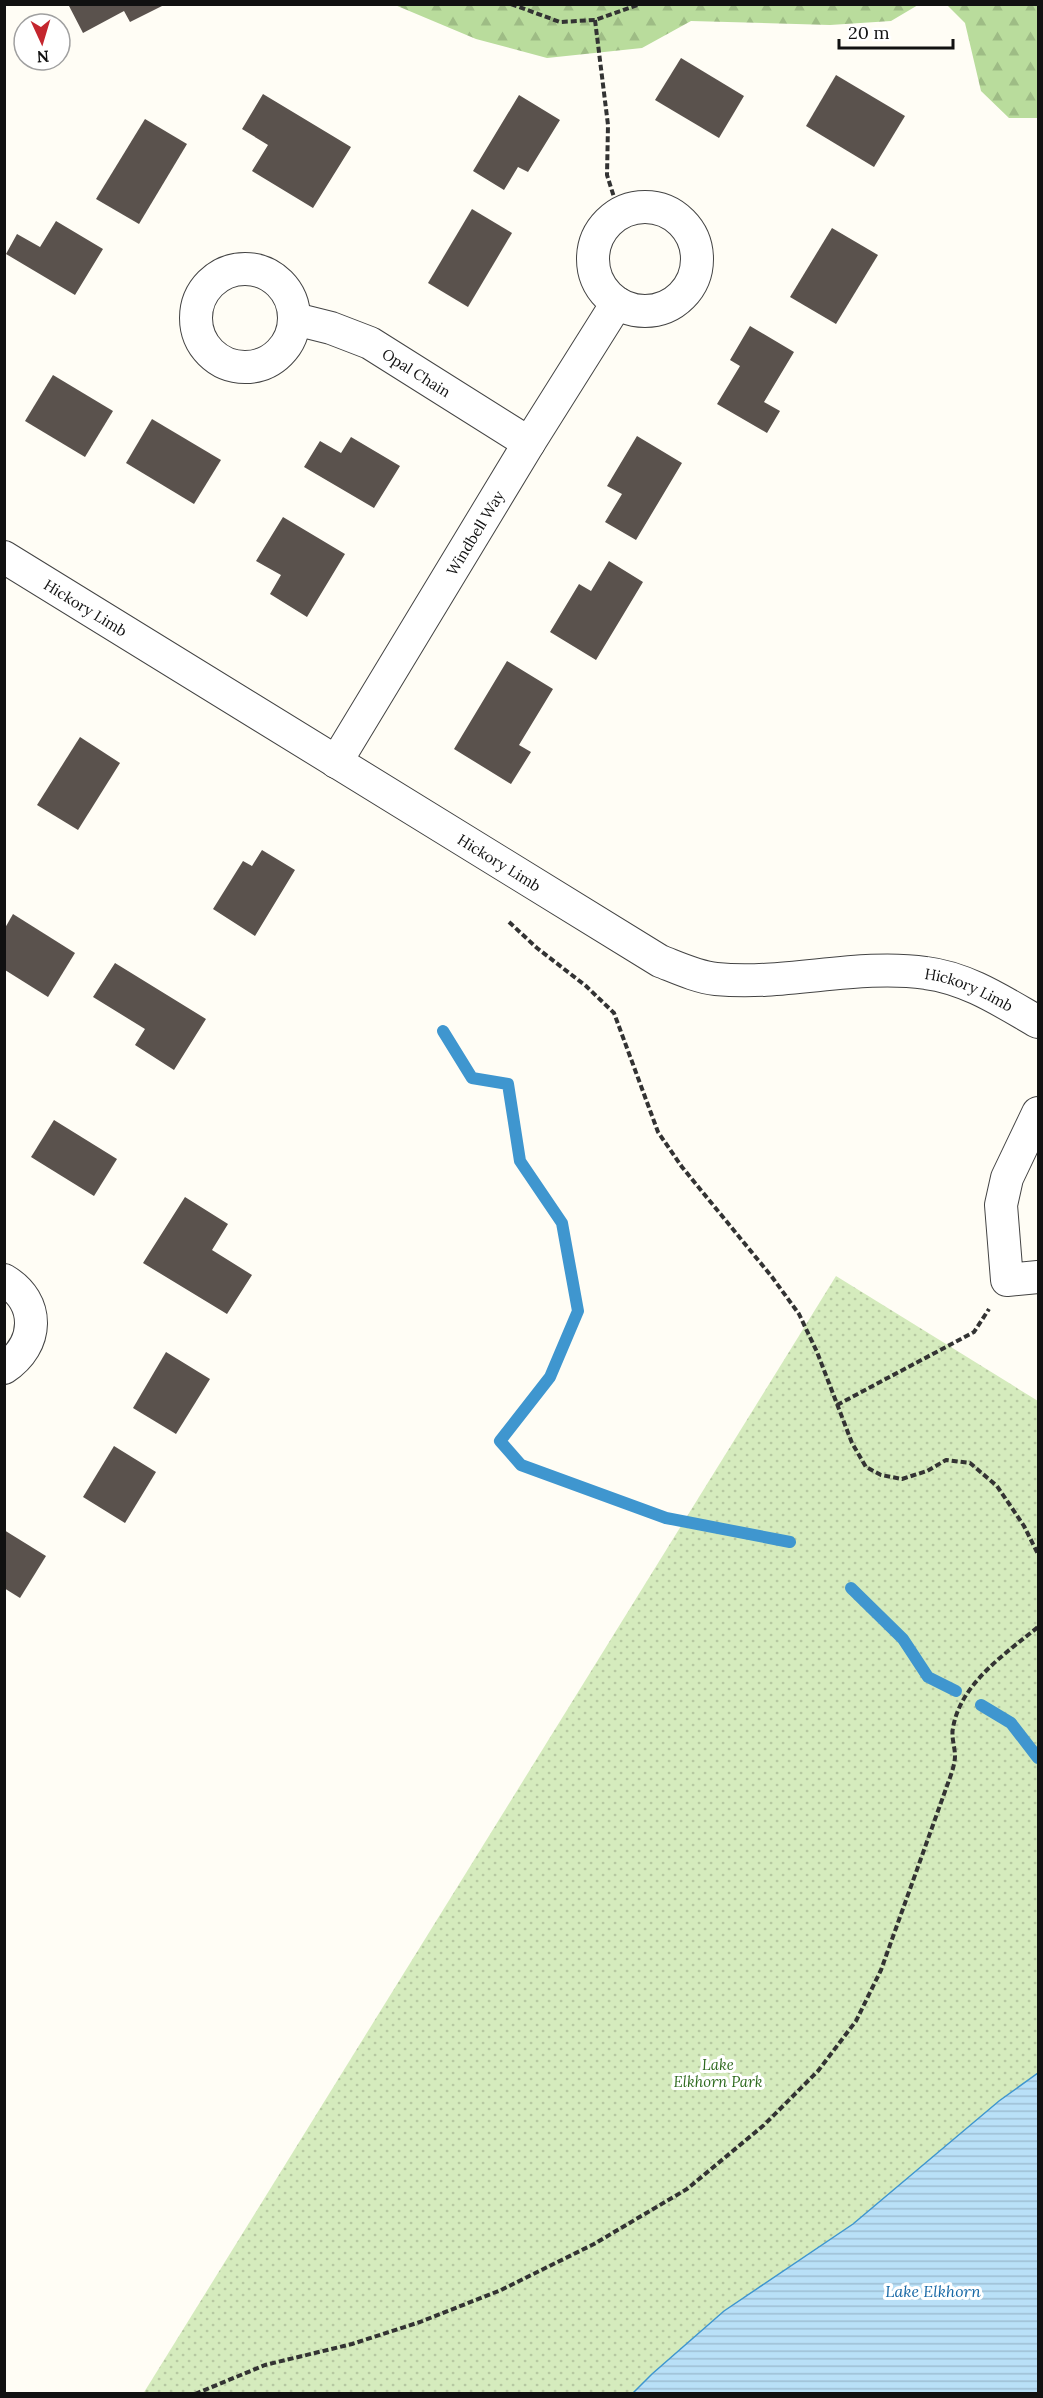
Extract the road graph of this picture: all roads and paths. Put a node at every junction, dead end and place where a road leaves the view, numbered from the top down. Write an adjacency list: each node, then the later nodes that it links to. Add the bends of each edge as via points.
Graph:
1 (511, 4): 3 (path, via 560,22)
2 (640, 4): 3 (path)
3 (595, 20): 4 (path, via 608,125 607,175)
4 (619, 213): 5 (street, via 599,233 593,248 593,270 601,288); 5 (street, via 638,207 658,208 675,216 687,228 695,247 696,266 689,285 669,305 651,310)
5 (617, 303): 7 (street, Windbell Way)
6 (295, 319): 7 (street, Opal Chain, via 370,343)
7 (529, 443): 9 (street, Windbell Way)
8 (4, 557): 9 (street, Hickory Limb)
9 (336, 762): 11 (street, Hickory Limb, via 660,962 715,979 926,973 986,993)
10 (510, 922): 17 (path, via 614,1013 658,1132 799,1314)
11 (1038, 1022)
12 (1038, 1113): 15 (street, via 1007,1178 1001,1205)
13 (1038, 1277): 15 (street)
14 (4, 1280): 16 (street, via 25,1298 31,1314 31,1331 26,1347)
15 (1007, 1280): 17 (path, via 974,1332)
16 (4, 1368)
17 (837, 1405): 18 (path, via 866,1467 881,1475 902,1479 946,1460 970,1463 996,1486)
18 (1038, 1554)
19 (1038, 1627): 20 (path, via 976,1683 959,1706 952,1730 956,1758 881,1970 856,2021 818,2071 764,2125 687,2189 594,2244 501,2290 352,2344 265,2365)
20 (195, 2394)

